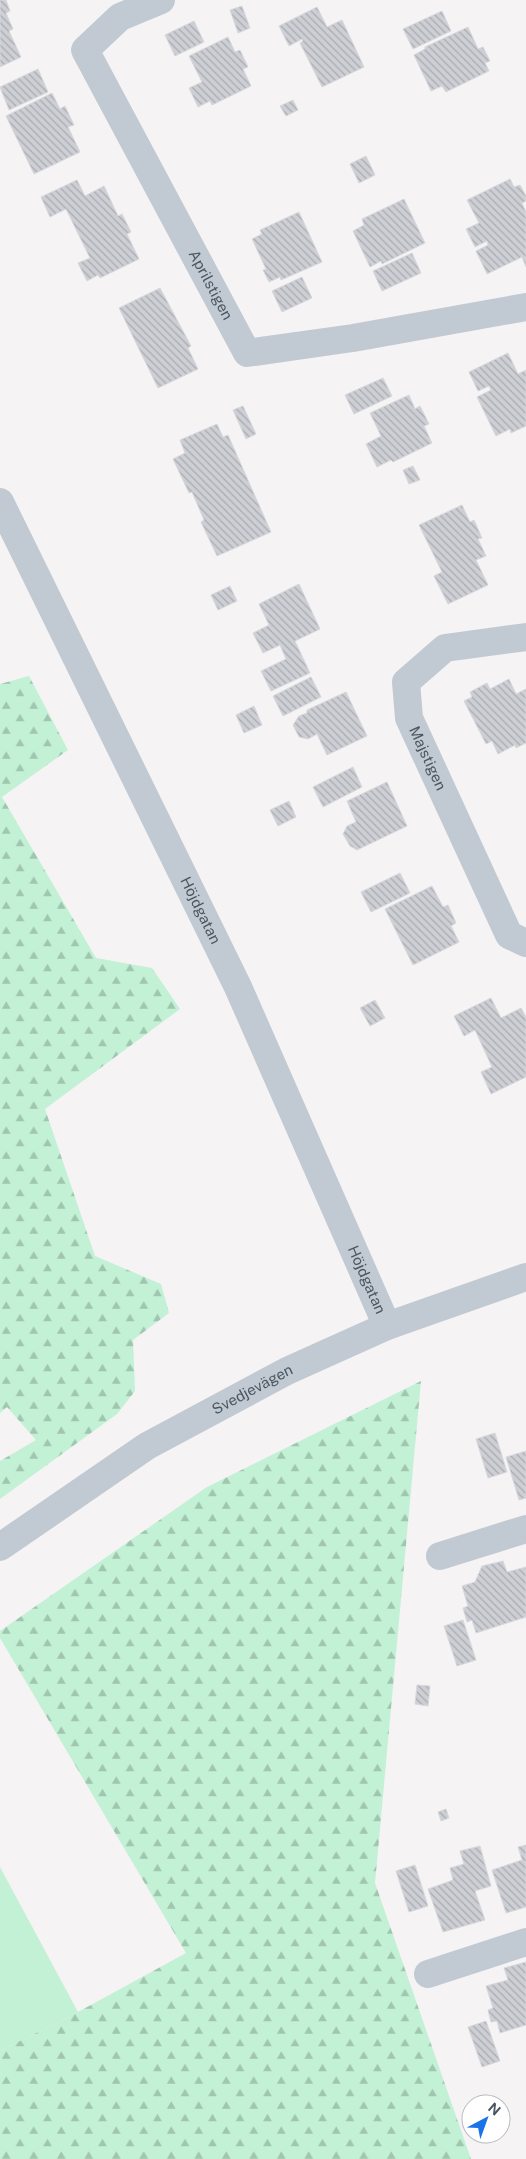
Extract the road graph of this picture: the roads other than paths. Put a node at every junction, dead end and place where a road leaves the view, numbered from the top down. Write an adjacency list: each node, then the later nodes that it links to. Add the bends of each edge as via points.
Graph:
1 (161, 0): 2 (street, Aprilstigen, via 120,17 85,50 247,353)
2 (526, 307)
3 (0, 502): 7 (street, Höjdgatan, via 238,987)
4 (526, 637): 5 (street, Majstigen, via 445,648 406,682 408,718 509,935)
5 (526, 943)
6 (526, 1277): 7 (street, Svedjevägen)
7 (387, 1326): 9 (street, Svedjevägen, via 287,1371 147,1446)
8 (526, 1529): 10 (street)
9 (0, 1546)
10 (440, 1556)
11 (526, 1942): 12 (street)
12 (428, 1974)

